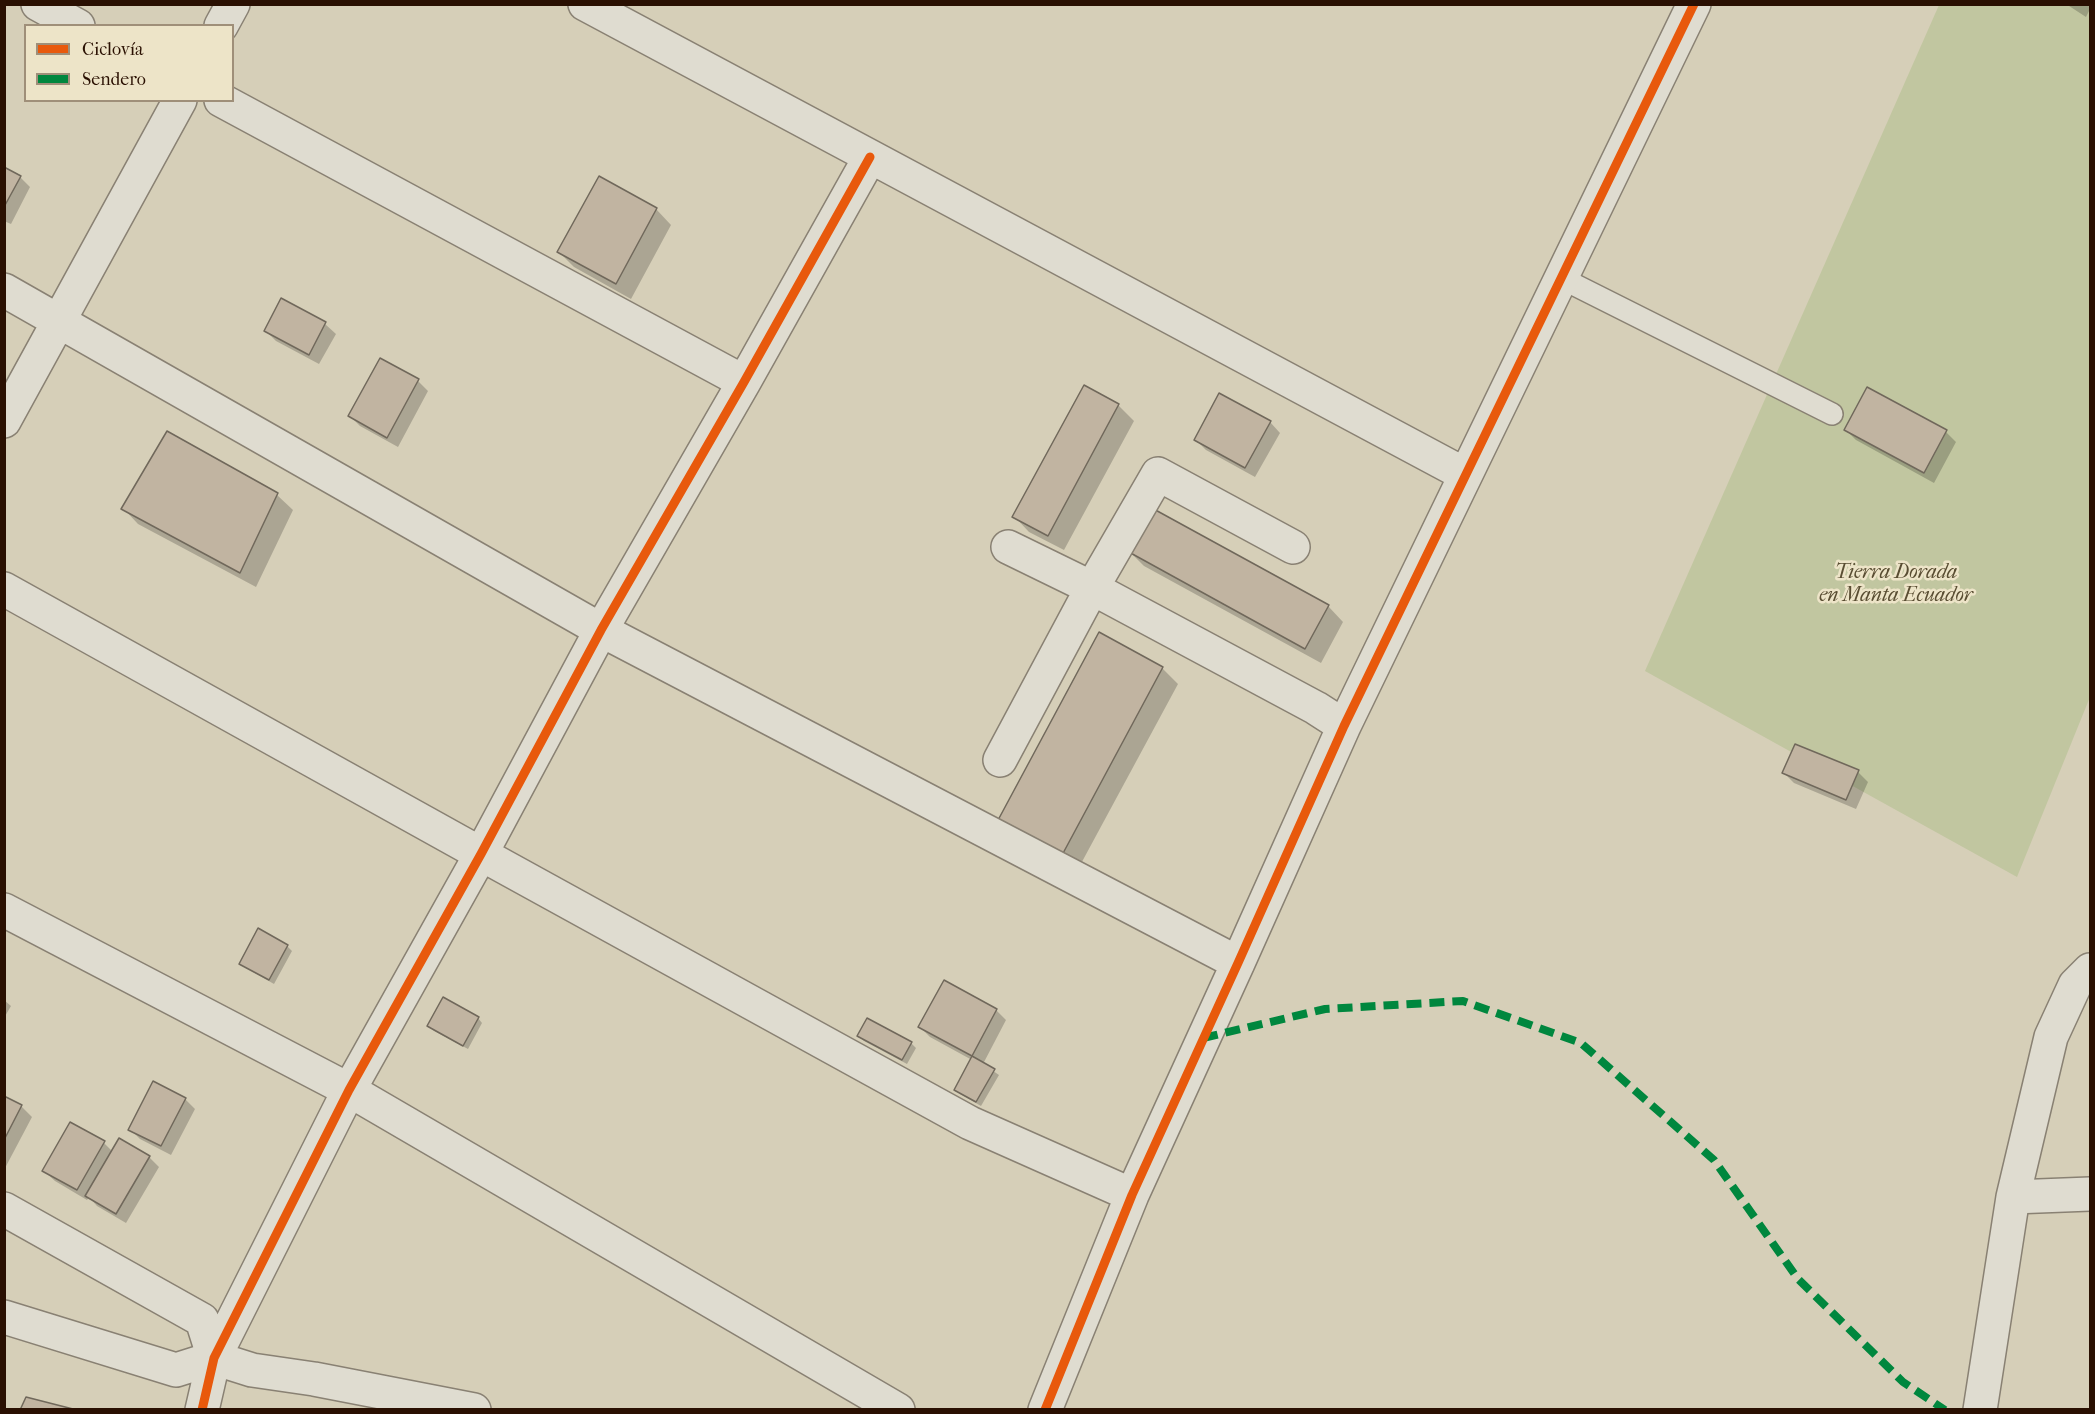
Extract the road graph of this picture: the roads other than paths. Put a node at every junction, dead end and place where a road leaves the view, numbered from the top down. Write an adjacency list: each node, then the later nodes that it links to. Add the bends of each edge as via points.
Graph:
1 (38, 4): 5 (street)
2 (233, 4): 6 (street)
3 (585, 4): 9 (street)
4 (1694, 4): 10 (street)
5 (74, 24)
6 (222, 24)
7 (179, 102): 12 (street)
8 (225, 102): 13 (street)
9 (870, 157): 13 (street); 16 (street)
10 (1561, 278): 14 (lane); 16 (street)
11 (4, 290): 12 (street)
12 (60, 321): 15 (street); 21 (street)
13 (744, 382): 21 (street)
14 (1833, 414)
15 (4, 421)
16 (1464, 474): 22 (street)
17 (1008, 547): 19 (street)
18 (1293, 547): 19 (street, via 1158,474)
19 (1092, 588): 22 (street); 23 (street)
20 (4, 589): 24 (street)
21 (601, 630): 24 (street); 26 (street)
22 (1344, 726): 26 (street)
23 (1000, 760)
24 (481, 854): 28 (street); 30 (street, via 970,1123)
25 (4, 910): 28 (street)
26 (1238, 963): 30 (street)
27 (2091, 970): 31 (street, via 2075,985 2051,1037)
28 (349, 1090): 34 (street); 37 (street)
29 (2091, 1194): 31 (street)
30 (1132, 1195): 38 (street)
31 (2013, 1197): 39 (street)
32 (4, 1209): 34 (street, via 201,1320)
33 (4, 1317): 34 (street, via 176,1370)
34 (214, 1358): 35 (street); 36 (street, via 252,1370 314,1378)
35 (202, 1410)
36 (474, 1410)
37 (898, 1410)
38 (1045, 1410)
39 (1980, 1410)

